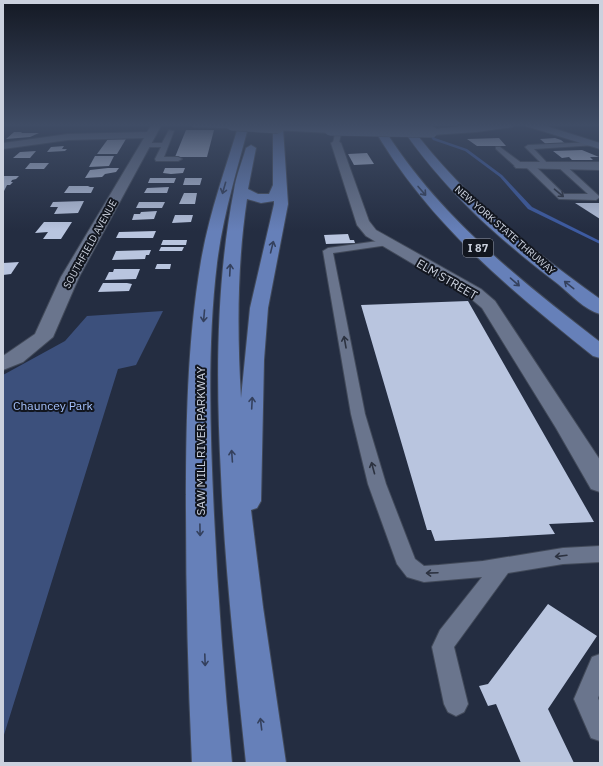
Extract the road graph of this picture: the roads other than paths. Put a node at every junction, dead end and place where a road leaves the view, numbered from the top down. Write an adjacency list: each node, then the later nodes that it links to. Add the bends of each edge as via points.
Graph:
1 (141, 160): 19 (street, SOUTHFIELD AVENUE, via 70,277 43,337)
2 (231, 160): 27 (highway, SAW MILL RIVER PARKWAY, one-way to 27, via 215,226 207,280 201,356 201,558 205,671)
3 (248, 160): 15 (highway)
4 (279, 160): 14 (highway)
5 (342, 160): 16 (street, ELM STREET, via 362,222 371,233)
6 (398, 160): 18 (highway, I 87, one-way to 18, via 447,219 517,284)
7 (430, 160): 17 (highway, NEW YORK STATE THRUWAY / I 87, one-way to 7, via 533,256 466,198)
8 (516, 160): 10 (lane)
9 (540, 160): 11 (lane)
10 (525, 166): 11 (street); 12 (lane, one-way to 12, via 562,197 596,197)
11 (546, 166): 12 (street)
12 (561, 166): 13 (street)
13 (600, 166)
14 (279, 185): 15 (highway, via 275,197 267,199 254,198); 23 (highway, one-way to 14, via 257,333 266,269 282,204)
15 (240, 190): 23 (highway, one-way to 15, via 235,490 228,367 231,257)
16 (385, 243): 20 (street, ELM STREET, via 475,293 490,305); 22 (lane, one-way to 16, via 424,574 414,570 403,556 377,484 358,414 328,251)
17 (600, 308)
18 (600, 352)
19 (10, 361)
20 (600, 482)
21 (600, 554): 22 (lane, one-way to 22, via 563,556)
22 (502, 566): 25 (lane, via 443,647)
23 (244, 582): 28 (highway, one-way to 23)
24 (600, 665): 26 (lane, via 586,699)
25 (456, 704)
26 (600, 729)
27 (212, 763)
28 (266, 763)

